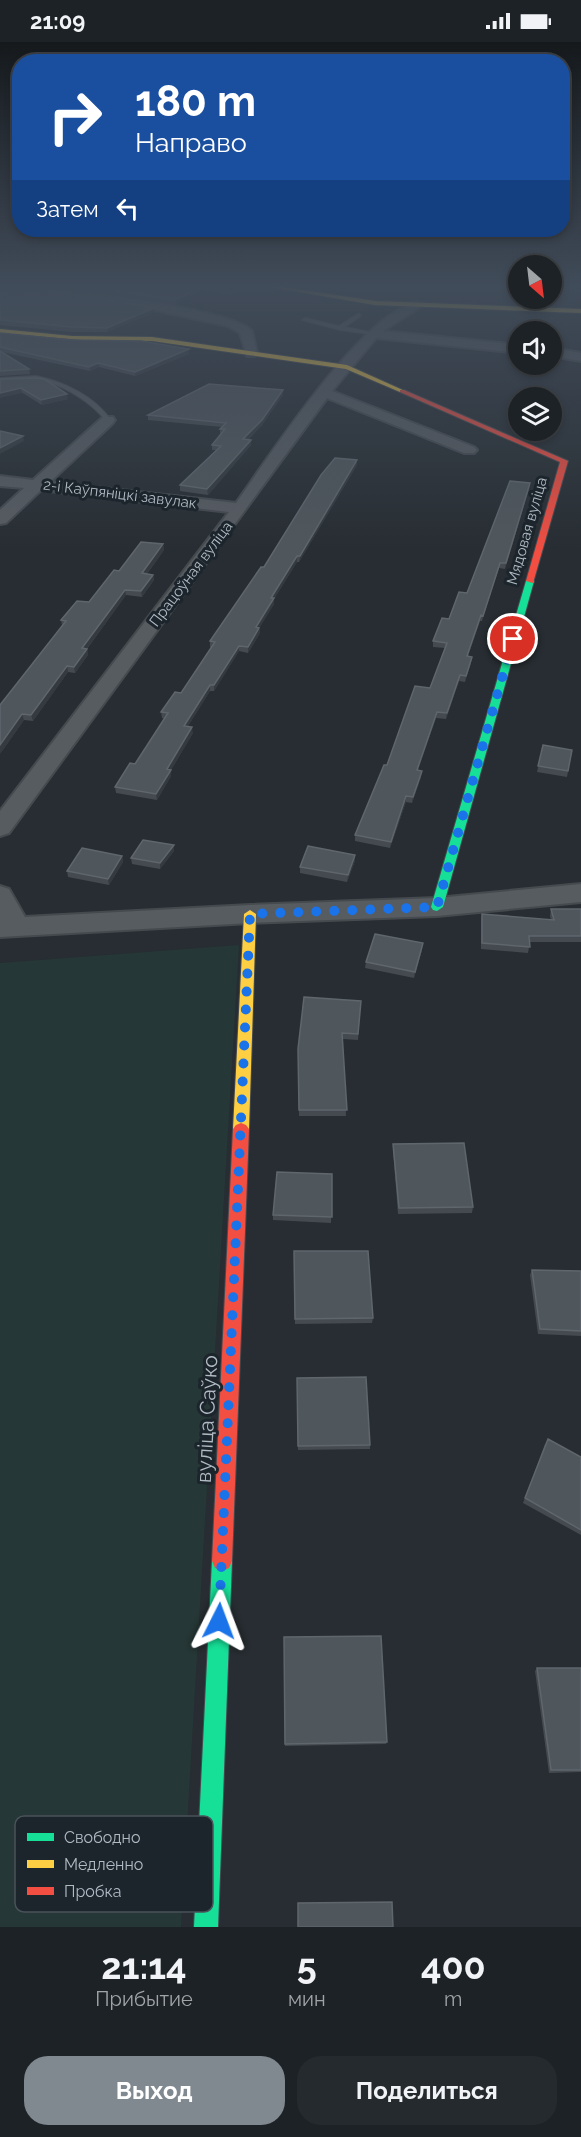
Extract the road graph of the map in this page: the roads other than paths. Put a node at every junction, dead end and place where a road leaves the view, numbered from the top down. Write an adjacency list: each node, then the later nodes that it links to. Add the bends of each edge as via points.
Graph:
1 (340, 375): 4 (street, Працоўная вуліца)
2 (365, 375): 14 (street, Мядовая вуліца, via 564,461)
3 (0, 380): 5 (lane, via 36,378 54,382 97,405)
4 (324, 392): 6 (street); 9 (street, Працоўная вуліца)
5 (108, 420): 8 (street)
6 (469, 450)
7 (0, 481): 8 (street, 2-і Каўпяніцкі завулак)
8 (36, 484): 9 (street, 2-і Каўпяніцкі завулак); 10 (street)
9 (240, 508): 11 (street, Працоўная вуліца)
10 (0, 519)
11 (0, 828)
12 (581, 893): 14 (street)
13 (0, 895): 16 (street)
14 (437, 907): 15 (street)
15 (250, 914): 16 (street); 17 (street, вуліца Саўко)
16 (8, 928)
17 (211, 1816)
18 (207, 1912): 19 (street, вуліца Саўко)
19 (206, 1927)

